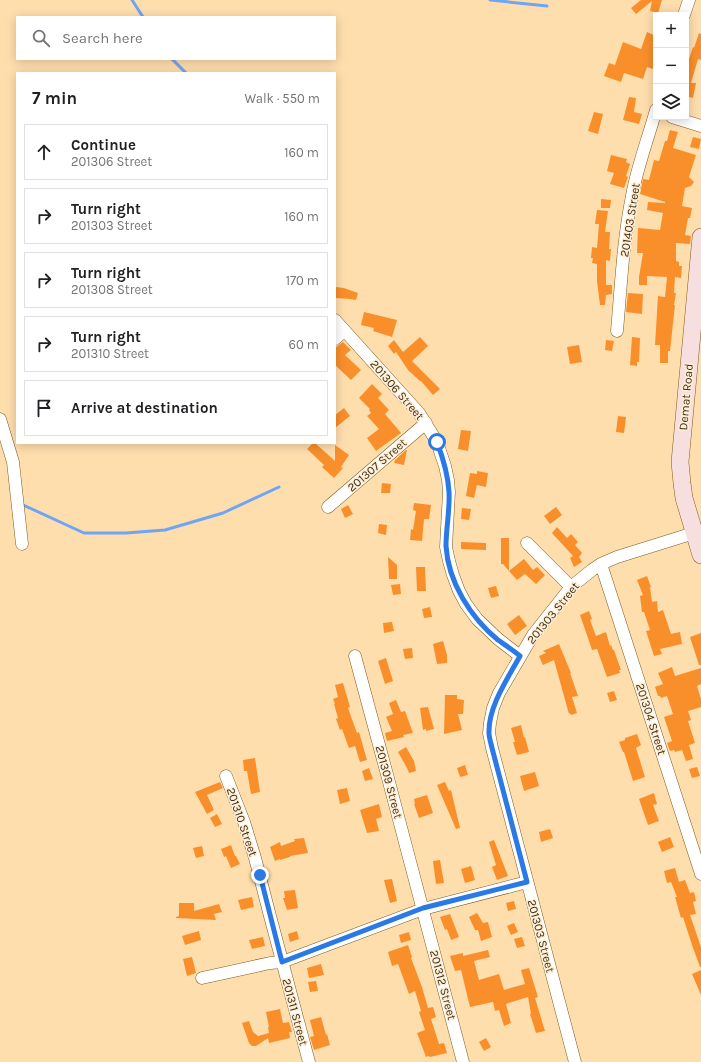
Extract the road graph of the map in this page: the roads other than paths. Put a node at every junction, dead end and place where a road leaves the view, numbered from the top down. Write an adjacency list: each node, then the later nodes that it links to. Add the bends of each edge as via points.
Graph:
1 (689, 0): 2 (street)
2 (685, 12)
3 (654, 120): 9 (street, 201403 Street, via 631,202)
4 (682, 120): 5 (street)
5 (701, 126)
6 (701, 237): 14 (street, Demat Road, via 680,462 684,498)
7 (336, 321): 8 (street, 201306 Street)
8 (344, 330): 10 (street); 12 (street, 201306 Street)
9 (617, 331)
10 (336, 338)
11 (0, 419): 16 (street, via 13,462)
12 (426, 423): 13 (street, 201307 Street); 21 (street, 201306 Street, via 437,442 447,473 449,492 446,547 452,575 466,604 477,619)
13 (328, 507)
14 (694, 533): 17 (street, Demat Road); 18 (street, 201303 Street)
15 (528, 543): 19 (street)
16 (22, 544)
17 (701, 555)
18 (601, 564): 19 (street, 201303 Street); 23 (street, 201304 Street)
19 (571, 587): 21 (street, 201303 Street, via 533,635)
20 (355, 656): 25 (street, 201309 Street)
21 (520, 656): 24 (street, 201303 Street, via 499,693 489,733)
22 (226, 776): 26 (street, 201310 Street, via 256,858)
23 (701, 874)
24 (527, 882): 25 (street); 30 (street, 201303 Street)
25 (423, 908): 26 (street); 29 (street, 201312 Street)
26 (282, 962): 27 (street); 28 (street, 201311 Street)
27 (202, 978)
28 (309, 1062)
29 (463, 1062)
30 (575, 1062)

